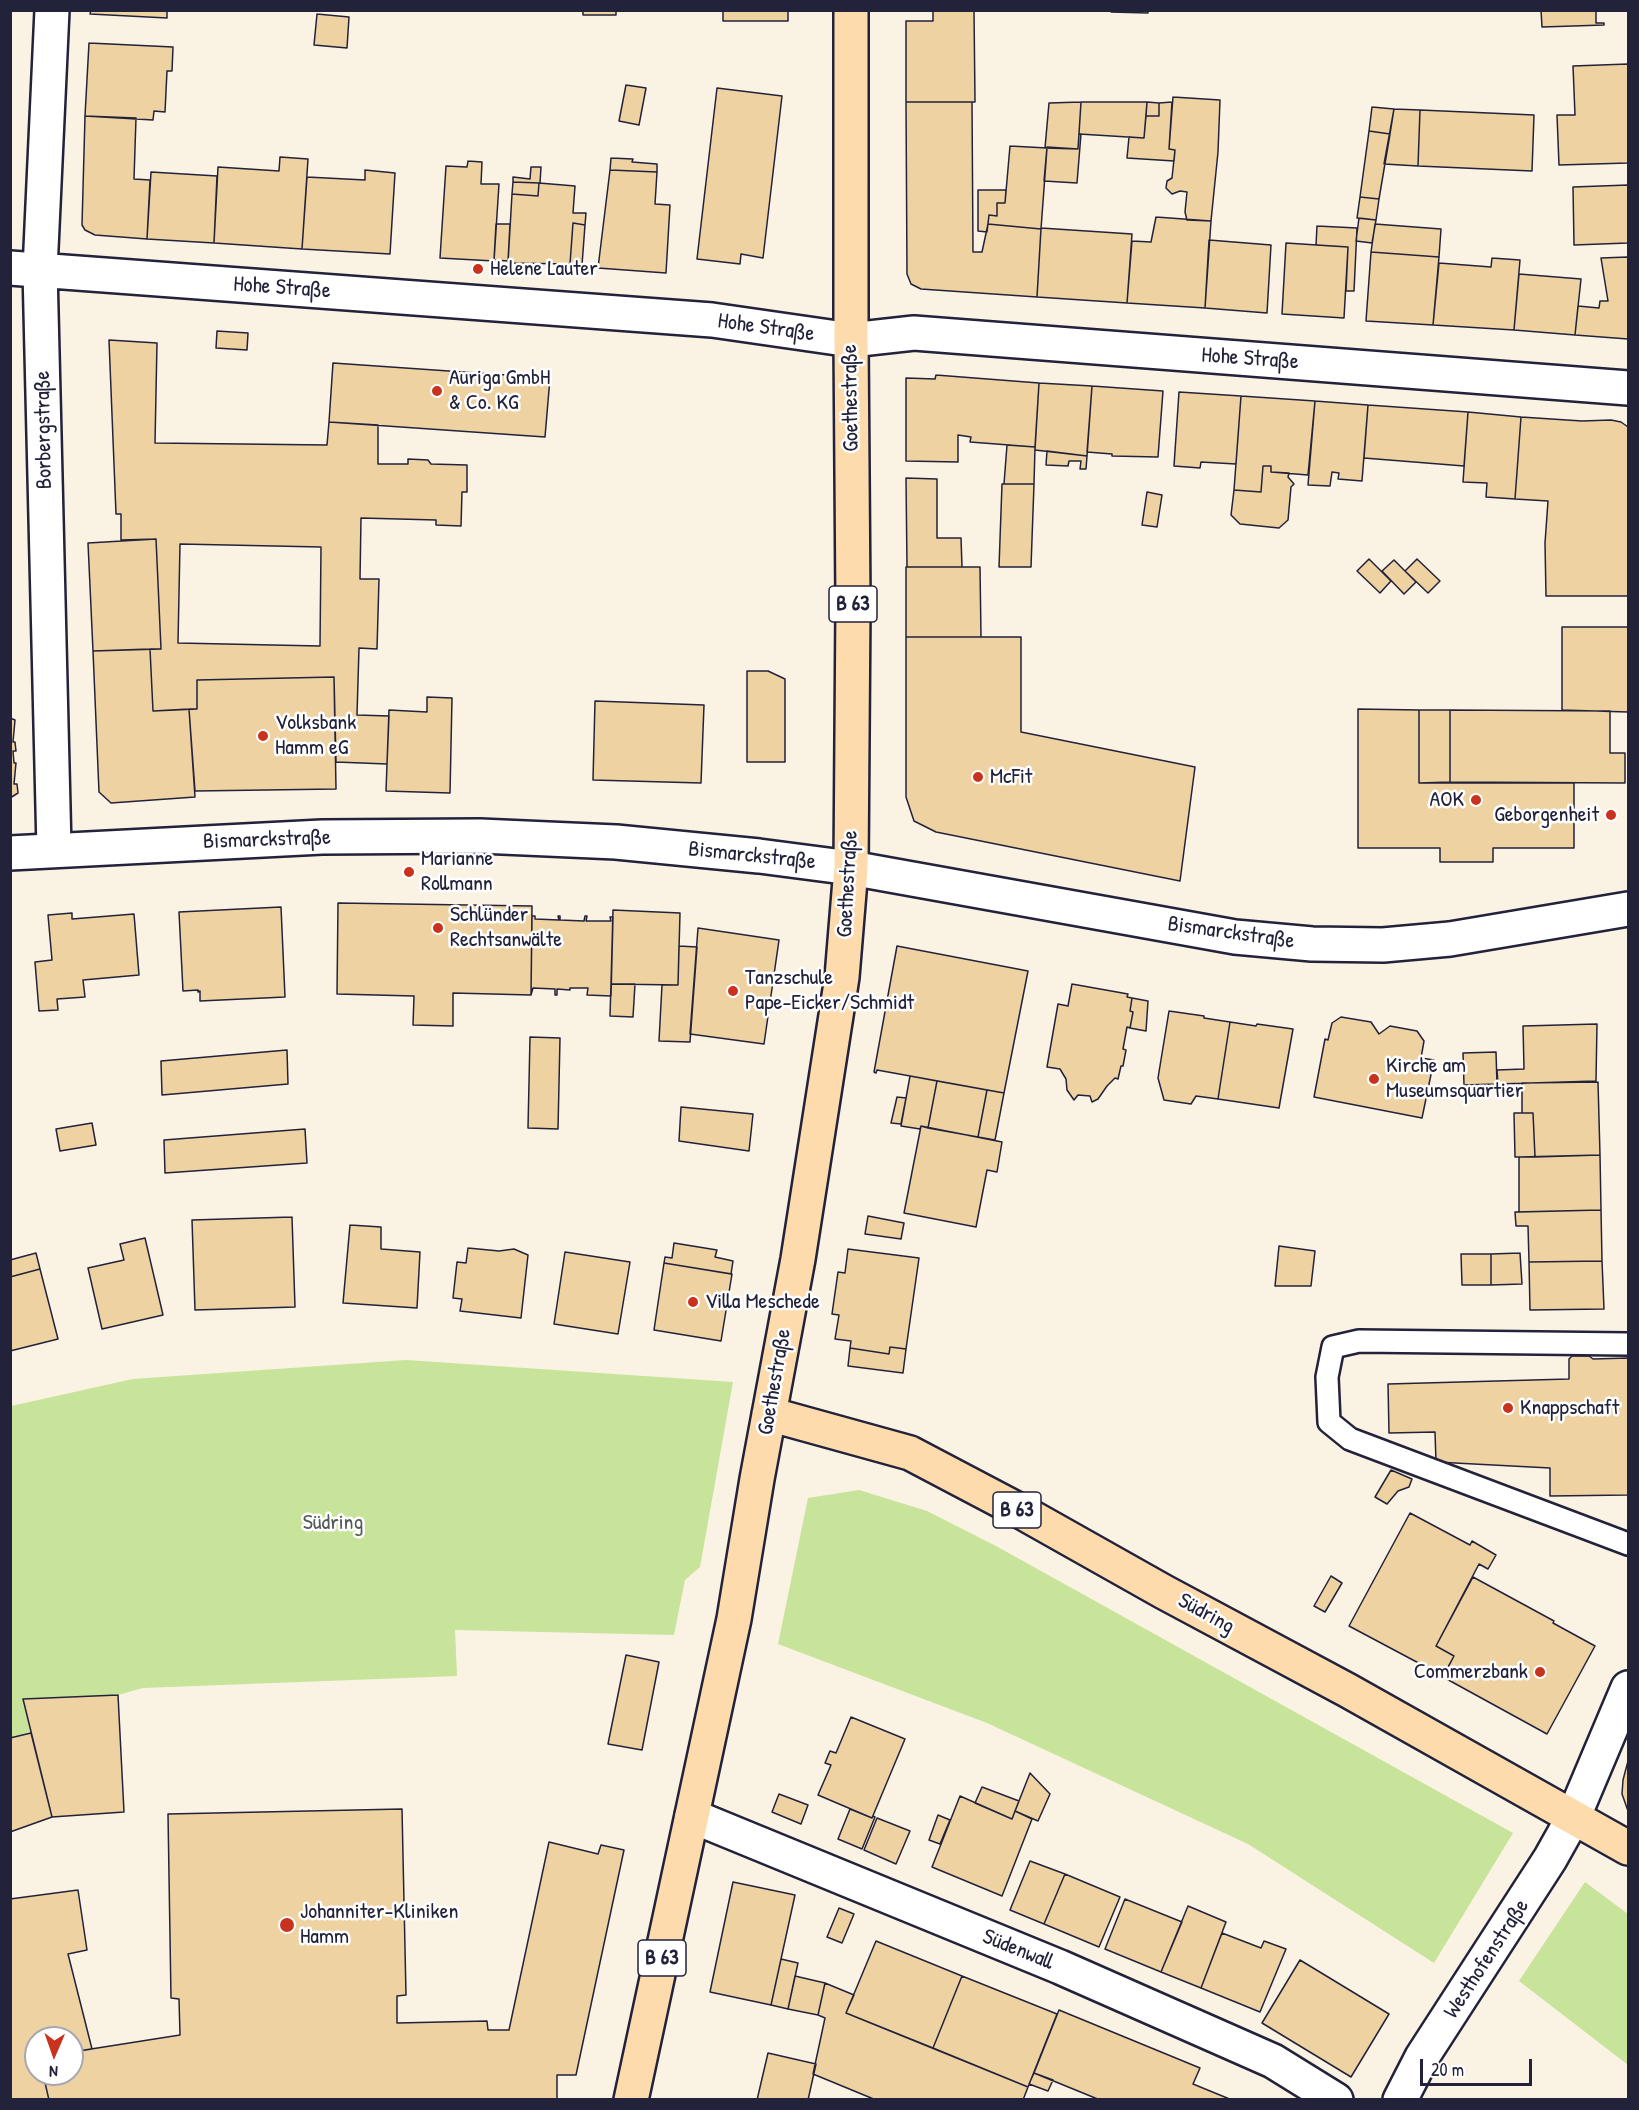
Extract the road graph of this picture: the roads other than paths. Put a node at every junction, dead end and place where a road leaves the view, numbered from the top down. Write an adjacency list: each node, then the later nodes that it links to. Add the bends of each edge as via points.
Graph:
1 (52, 10): 3 (street, Borbergstraße)
2 (851, 10): 4 (main road, Goethestraße / B 63)
3 (25, 269): 4 (street, Hohe Straße, via 712,320); 6 (street, Borbergstraße)
4 (851, 340): 5 (street, Hohe Straße, via 914,333); 8 (main road, Goethestraße / B 63)
5 (1629, 388)
6 (54, 849): 7 (street, Bismarckstraße); 8 (street, Bismarckstraße, via 322,837 480,836 616,843)
7 (10, 853)
8 (851, 868): 9 (street, Bismarckstraße, via 1235,937 1312,944 1383,945 1450,939); 11 (main road, Goethestraße / B 63, via 842,977 798,1259)
9 (1629, 909)
10 (1629, 1344): 12 (lane, via 1359,1341 1334,1347 1327,1377 1329,1422 1350,1439)
11 (769, 1414): 14 (main road, Goethestraße / B 63, via 730,1641); 15 (main road, Südring / B 63, via 910,1453 1347,1690)
12 (1629, 1544)
13 (1629, 1688): 15 (street, Westhofenstraße)
14 (692, 1816): 17 (main road, B 63); 18 (street, Südenwall, via 1060,1967 1273,2061)
15 (1573, 1818): 16 (main road, Südring / B 63); 19 (street, Westhofenstraße, via 1538,1880 1422,2057)
16 (1629, 1848)
17 (631, 2100)
18 (1336, 2100)
19 (1400, 2100)

